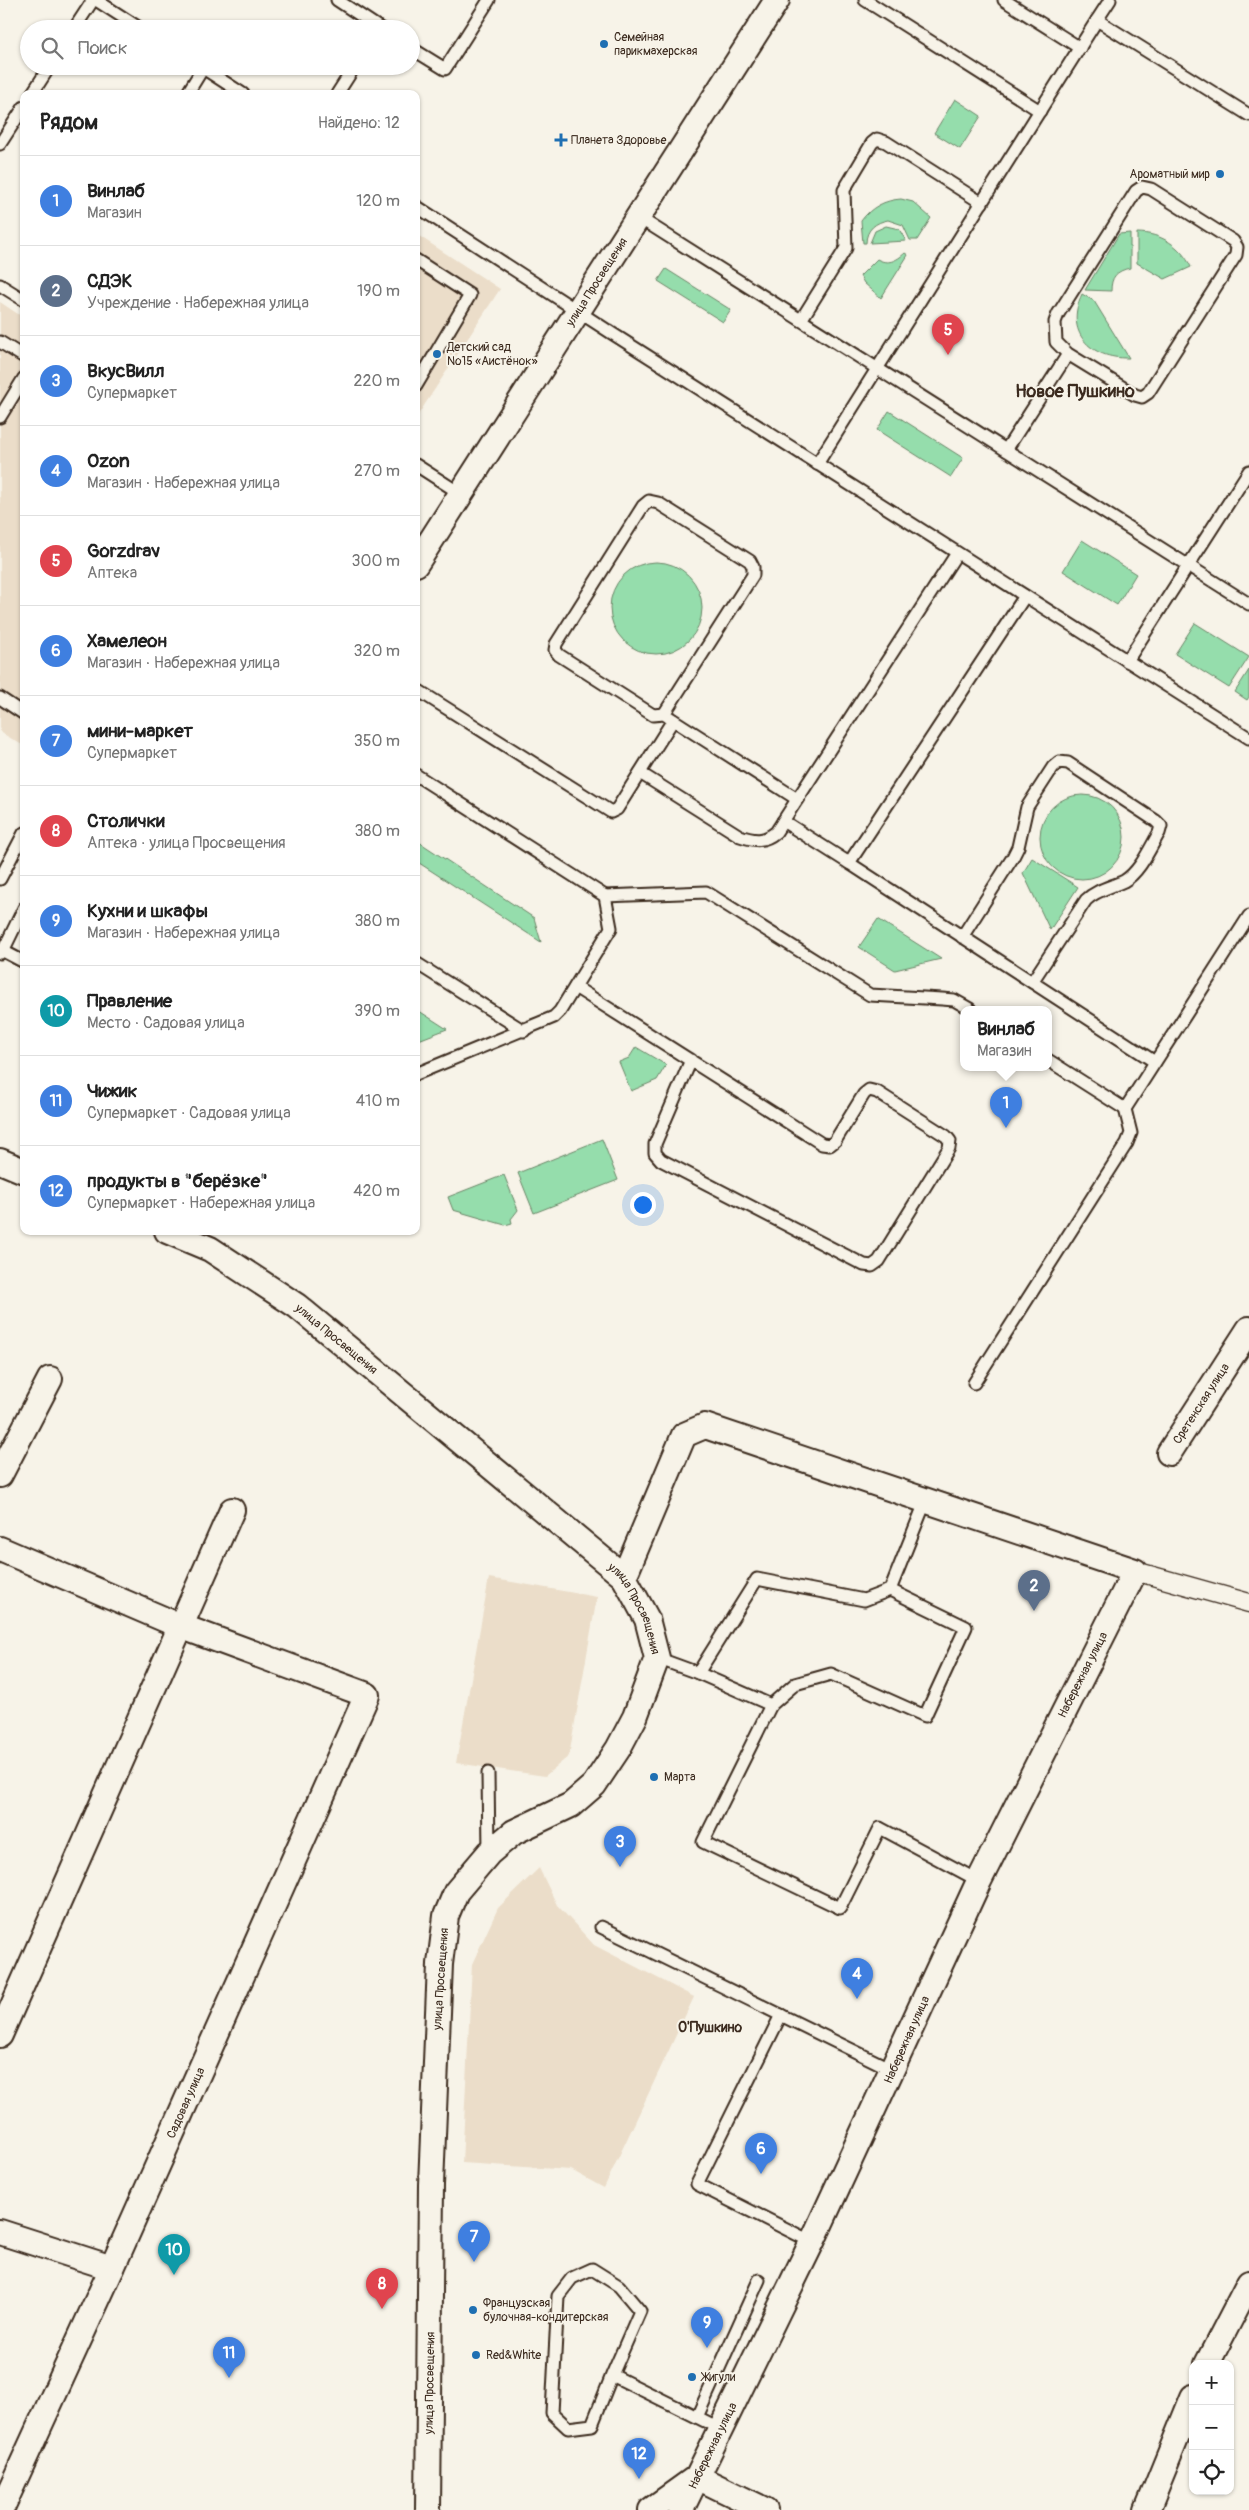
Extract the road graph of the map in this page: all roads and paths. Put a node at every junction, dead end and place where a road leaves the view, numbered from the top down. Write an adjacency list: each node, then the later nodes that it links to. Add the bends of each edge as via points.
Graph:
1 (92, 0): 9 (lane)
2 (96, 0): 10 (lane)
3 (337, 0): 11 (lane)
4 (489, 0): 14 (lane, via 445,70)
5 (777, 0): 29 (street, улица Просвещения)
6 (865, 0): 23 (lane)
7 (1004, 0): 13 (lane)
8 (1110, 0): 12 (lane)
9 (80, 20)
10 (127, 20)
11 (368, 20)
12 (1098, 20): 13 (lane); 25 (lane)
13 (1080, 48): 23 (lane)
14 (420, 54)
15 (44, 75): 19 (lane)
16 (197, 75): 20 (lane)
17 (213, 75): 21 (lane)
18 (349, 75): 22 (lane)
19 (35, 90)
20 (189, 90)
21 (236, 90)
22 (339, 90)
23 (1040, 111): 27 (lane)
24 (20, 113): 26 (lane)
25 (1249, 115)
26 (0, 144)
27 (982, 204): 34 (lane, via 878,139 872,143 844,190 847,241 843,256); 38 (lane)
28 (420, 209): 33 (lane)
29 (638, 217): 33 (street, улица Просвещения); 34 (lane)
30 (420, 263): 39 (lane, via 470,295)
31 (0, 285): 32 (lane)
32 (20, 298)
33 (579, 310): 43 (lane); 46 (street, улица Просвещения)
34 (801, 320): 38 (lane)
35 (0, 342): 36 (lane)
36 (20, 354)
37 (1068, 354): 37 (lane, via 1142,397 1148,393 1236,255 1237,247 1233,241 1151,189 1142,187 1136,191 1058,314 1056,342); 42 (lane)
38 (878, 368): 42 (lane); 43 (lane)
39 (420, 379)
40 (20, 384): 41 (lane)
41 (0, 417)
42 (1006, 450): 49 (lane)
43 (817, 464): 47 (lane)
44 (420, 468): 46 (lane)
45 (1248, 475): 49 (lane)
46 (461, 494): 48 (street, улица Просвещения)
47 (957, 553): 50 (lane); 60 (lane)
48 (420, 558)
49 (1188, 565): 51 (lane); 52 (lane)
50 (1025, 596): 52 (lane); 63 (lane)
51 (1249, 604)
52 (1127, 661): 57 (lane)
53 (420, 692): 58 (lane, via 604,810 612,812 617,809)
54 (0, 698): 55 (lane)
55 (20, 711)
56 (669, 717): 56 (lane, via 654,715 555,650 649,501 750,561 753,567 753,574); 58 (lane); 60 (lane)
57 (1249, 738)
58 (640, 773): 61 (lane, via 740,836 755,841 768,839)
59 (420, 778): 65 (lane)
60 (797, 799): 61 (lane)
61 (783, 821): 63 (lane)
62 (20, 841): 64 (lane)
63 (849, 863): 68 (lane)
64 (0, 879)
65 (605, 896): 73 (lane, via 612,928); 74 (lane, via 706,892 870,994 948,999)
66 (20, 916): 69 (lane)
67 (1249, 916): 77 (lane)
68 (962, 937): 72 (lane); 72 (lane, via 1018,848 1027,806 1053,767 1059,762 1068,763 1161,826 1134,872 1086,900)
69 (1, 952): 70 (lane)
70 (20, 960)
71 (420, 966): 75 (lane)
72 (1032, 982): 77 (lane)
73 (576, 987): 75 (lane, via 554,1017); 76 (lane)
74 (963, 1006)
75 (524, 1031): 79 (lane)
76 (691, 1060): 76 (lane, via 655,1144 655,1153 661,1160 864,1265 872,1266 879,1261 949,1148 950,1141 946,1136 869,1090 835,1141 830,1145 822,1144)
77 (1155, 1062): 80 (lane)
78 (1052, 1063): 80 (lane)
79 (420, 1072)
80 (1125, 1109): 86 (lane, via 1131,1133 1127,1143)
81 (0, 1161): 82 (street)
82 (20, 1169)
83 (177, 1235): 93 (street, улица Просвещения, via 210,1249 297,1306)
84 (1249, 1330): 87 (street, Сретенская улица)
85 (50, 1379): 88 (street)
86 (974, 1383)
87 (1169, 1453)
88 (0, 1474)
89 (926, 1500): 92 (street); 93 (street, via 705,1426 684,1435); 94 (lane)
90 (232, 1510): 96 (street)
91 (0, 1549): 96 (street)
92 (1135, 1571): 95 (street); 102 (street, Набережная улица)
93 (624, 1577): 97 (street, улица Просвещения, via 647,1619)
94 (890, 1590): 98 (lane, via 864,1600 757,1579); 99 (lane, via 966,1626 925,1716 831,1674 795,1684)
95 (1249, 1603)
96 (180, 1626): 105 (street); 109 (street, Садовая улица, via 367,1695)
97 (657, 1658): 98 (lane); 101 (street, улица Просвещения, via 635,1717 594,1785 571,1805 514,1832)
98 (698, 1673): 99 (lane)
99 (771, 1705): 102 (lane, via 703,1842 840,1908 880,1828)
100 (488, 1773): 101 (lane)
101 (489, 1853): 119 (street, улица Просвещения, via 456,1892 446,1916 440,1964 431,2185)
102 (978, 1881): 106 (street, Набережная улица)
103 (601, 1927): 104 (lane)
104 (781, 2015): 106 (lane); 108 (lane, via 697,2184)
105 (0, 2035)
106 (893, 2070): 108 (street, Набережная улица)
107 (0, 2232): 109 (street)
108 (812, 2242): 116 (street, Набережная улица)
109 (112, 2268): 118 (street, Садовая улица)
110 (759, 2280): 115 (lane)
111 (1249, 2283): 112 (street)
112 (1209, 2360)
113 (612, 2375): 113 (lane, via 640,2311 619,2286 592,2269 572,2278 558,2296 552,2413 568,2428 592,2425); 115 (lane)
114 (1190, 2405): 123 (street)
115 (697, 2417): 116 (lane)
116 (721, 2429): 117 (street, Набережная улица)
117 (697, 2477): 120 (street); 121 (street, Набережная улица); 122 (street)
118 (1, 2510)
119 (428, 2510)
120 (651, 2510)
121 (681, 2510)
122 (764, 2510)
123 (1147, 2510)

